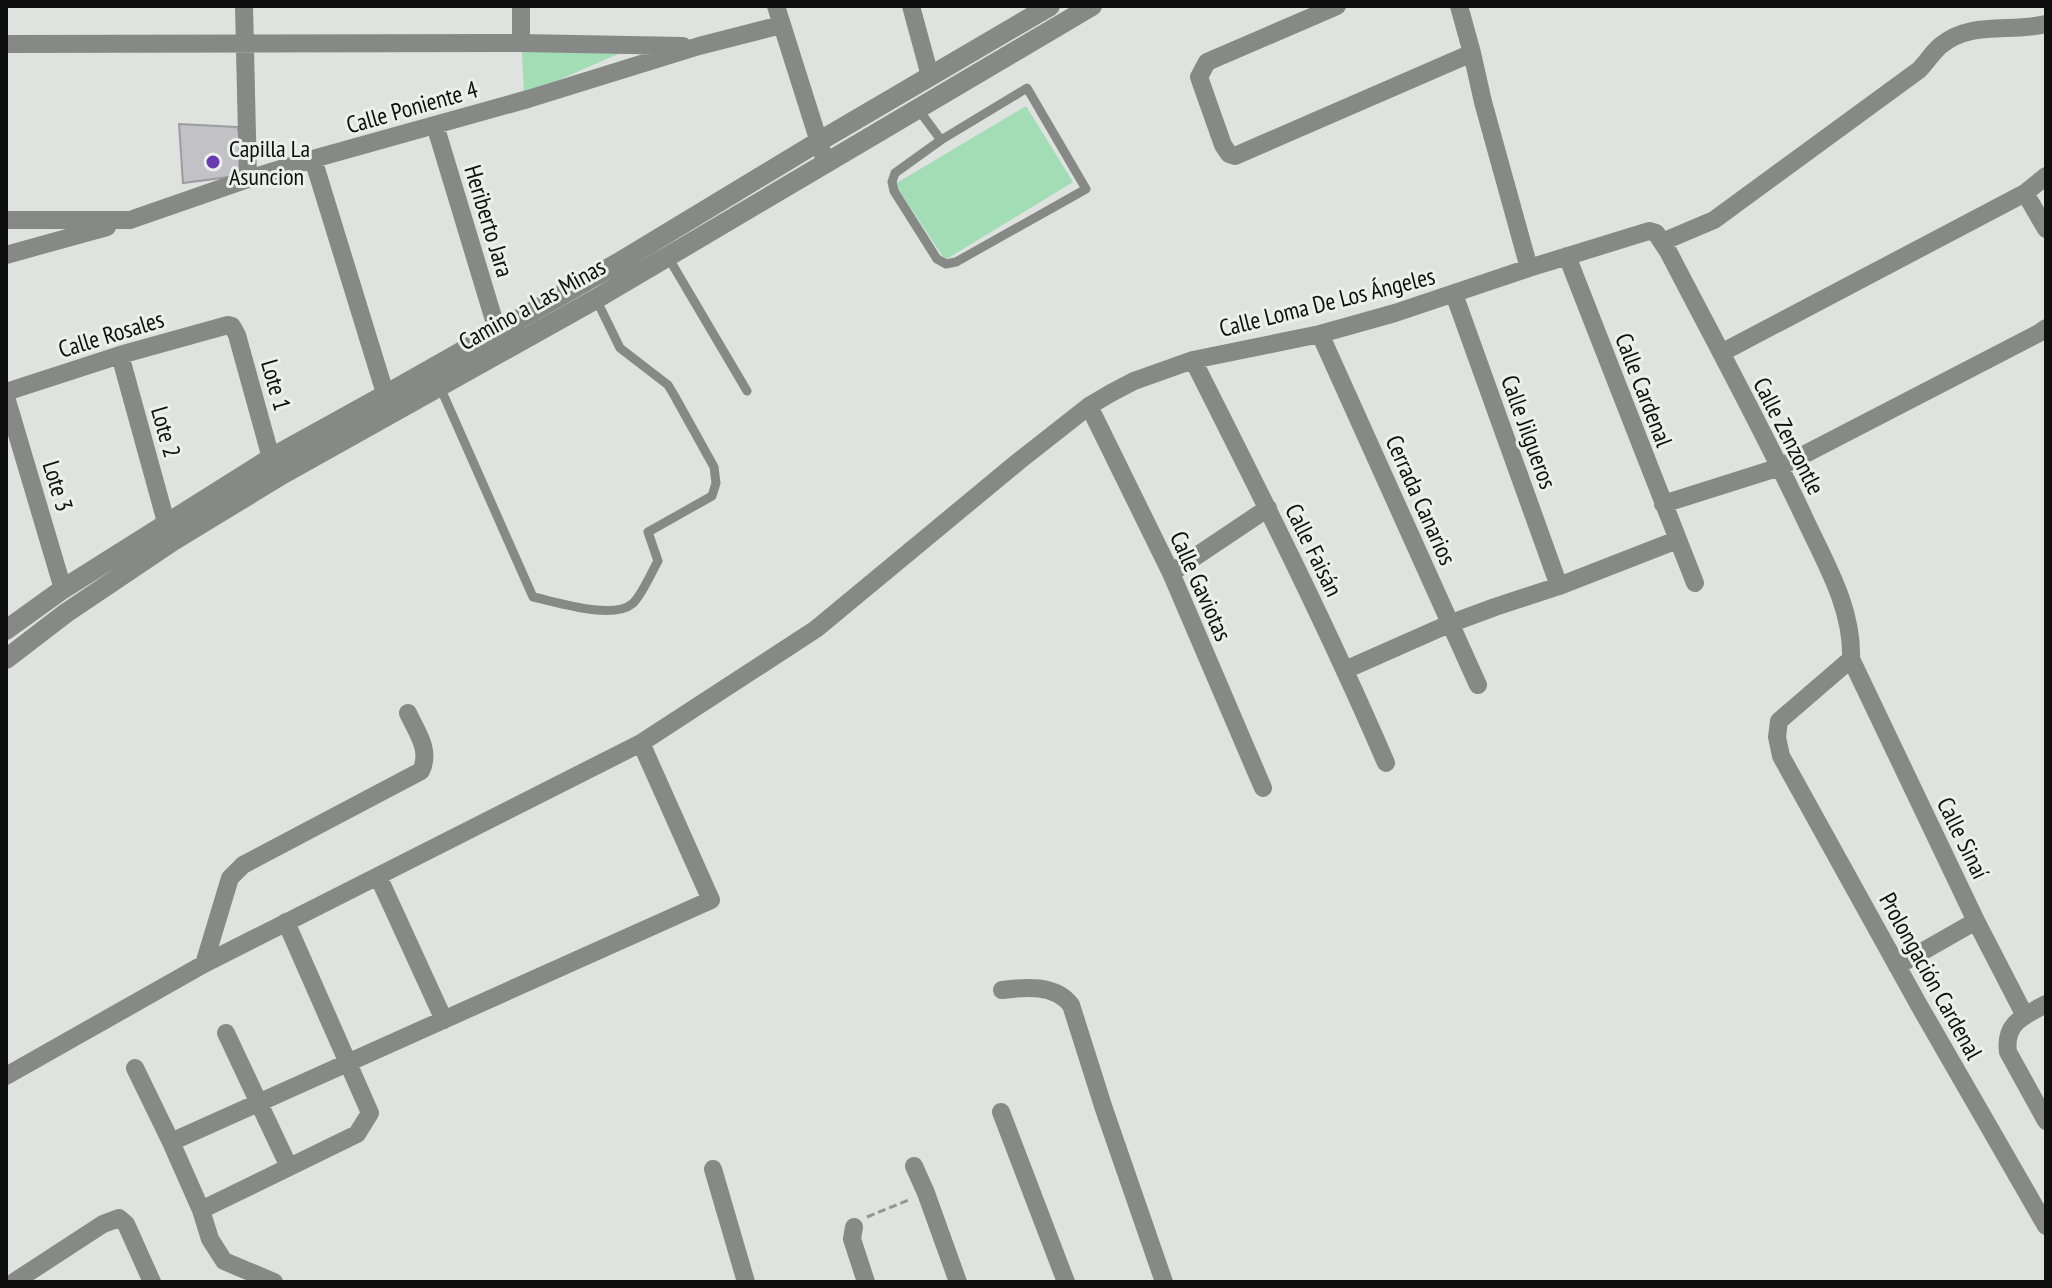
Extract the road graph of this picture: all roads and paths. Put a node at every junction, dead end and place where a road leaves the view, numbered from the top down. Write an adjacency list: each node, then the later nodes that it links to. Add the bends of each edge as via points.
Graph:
1 (244, 6): 11 (street)
2 (521, 6): 12 (street)
3 (776, 6): 10 (street)
4 (911, 6): 16 (street)
5 (1050, 6): 16 (street, Camino a Las Minas)
6 (1092, 6): 17 (street, Camino a Las Minas)
7 (1337, 6): 15 (street, via 1207,62 1199,77 1229,154 1235,156)
8 (1459, 6): 15 (street)
9 (2046, 24): 29 (street, via 1957,35 1919,70 1714,220)
10 (781, 25): 14 (street, Calle Poniente 4); 20 (street)
11 (244, 43): 12 (street); 13 (street); 24 (street)
12 (521, 43): 14 (street)
13 (6, 44)
14 (699, 46): 18 (street, Calle Poniente 4)
15 (1472, 53): 33 (street)
16 (930, 76): 20 (street, Camino a Las Minas)
17 (918, 109): 19 (lane); 22 (street, Camino a Las Minas)
18 (435, 125): 21 (street, Calle Poniente 4); 38 (street, Heriberto Jara)
19 (941, 140): 19 (lane, via 1027,88 1086,189 946,264 937,259 892,182 895,173)
20 (818, 142): 22 (street); 38 (street, Camino a Las Minas)
21 (313, 159): 24 (street, Calle Poniente 4); 46 (street)
22 (826, 164): 32 (street, Camino a Las Minas)
23 (2046, 176): 25 (street)
24 (248, 179): 27 (street, Calle Poniente 4)
25 (2025, 193): 28 (street); 40 (street)
26 (6, 220): 27 (street, Calle Poniente 4)
27 (130, 220): 30 (street)
28 (2046, 229)
29 (1662, 242): 31 (street, Calle Loma De Los Ángeles, via 1649,231); 40 (street, Calle Zenzontle)
30 (6, 255)
31 (1567, 256): 33 (street, Calle Loma De Los Ángeles); 50 (street, Calle Cardenal)
32 (668, 257): 35 (street, Camino a Las Minas); 44 (lane)
33 (1529, 268): 34 (street, Calle Loma De Los Ángeles)
34 (1454, 294): 39 (street, Calle Loma De Los Ángeles); 56 (street, Calle Jilgueros)
35 (596, 299): 43 (street, Camino a Las Minas); 43 (lane, via 620,348 668,385 714,467 716,483 712,496 648,532 658,561 633,603 621,610 607,612 533,597)
36 (232, 326): 41 (street, Calle Rosales); 48 (street, Lote 1)
37 (2046, 328): 49 (street)
38 (497, 330): 46 (street, Camino a Las Minas)
39 (1320, 334): 42 (street, Calle Loma De Los Ángeles); 58 (street, Cerrada Canarios)
40 (1721, 353): 49 (street, Calle Zenzontle)
41 (120, 355): 45 (street, Calle Rosales); 52 (street, Lote 2)
42 (1193, 360): 47 (street, Calle Loma De Los Ángeles, via 1134,381); 51 (street, Calle Faisán)
43 (439, 386): 46 (street, Camino a Las Minas)
44 (747, 391)
45 (6, 394): 57 (street, Lote 3)
46 (388, 404): 48 (street, Camino a Las Minas); 60 (street, Camino a Las Minas, via 173,541)
47 (1089, 406): 54 (street, Calle Gaviotas); 65 (street, Calle Loma De Los Ángeles, via 816,629)
48 (271, 458): 52 (street, Camino a Las Minas)
49 (1780, 467): 50 (street); 61 (street, Calle Zenzontle, via 1843,601)
50 (1663, 504): 53 (street, Calle Cardenal)
51 (1268, 508): 54 (street); 62 (street, Calle Faisán)
52 (166, 522): 57 (street, Camino a Las Minas)
53 (1677, 540): 55 (street, Calle Cardenal); 56 (street)
54 (1171, 573): 67 (street, Calle Gaviotas)
55 (1695, 583)
56 (1559, 586): 58 (street)
57 (63, 589): 59 (street, Camino a Las Minas)
58 (1449, 624): 62 (street); 63 (street, Cerrada Canarios)
59 (6, 630)
60 (6, 659)
61 (1851, 659): 70 (street, Calle Sinaí); 74 (street, Prolongación Cardenal, via 1779,721 1778,747)
62 (1345, 670): 66 (street, Calle Faisán)
63 (1478, 685)
64 (408, 713): 69 (street, via 425,751 421,771 243,865 230,878)
65 (641, 743): 68 (street, Calle Loma De Los Ángeles); 78 (street, via 711,900)
66 (1386, 763)
67 (1263, 788)
68 (378, 876): 71 (street, Calle Loma De Los Ángeles); 78 (street)
69 (218, 917): 72 (street); 73 (street)
70 (1976, 921): 74 (street); 77 (street, Calle Sinaí)
71 (286, 922): 72 (street, Calle Loma De Los Ángeles); 80 (street)
72 (243, 944): 73 (street, Calle Loma De Los Ángeles)
73 (204, 964): 82 (street, Calle Loma De Los Ángeles)
74 (1897, 966): 92 (street, Prolongación Cardenal)
75 (1002, 990): 101 (street, via 1044,989 1059,993 1071,1005)
76 (2046, 1004): 77 (street)
77 (2025, 1016): 85 (street, via 2010,1028 2008,1052)
78 (444, 1020): 80 (street)
79 (226, 1033): 83 (street)
80 (348, 1063): 83 (street); 88 (street, via 370,1113 357,1134)
81 (135, 1068): 86 (street)
82 (6, 1076)
83 (259, 1103): 86 (street); 88 (street)
84 (1001, 1112): 100 (street)
85 (2046, 1121)
86 (171, 1142): 91 (street)
87 (914, 1166): 90 (street)
88 (289, 1167): 91 (street)
89 (713, 1169): 97 (street)
90 (926, 1193): 93 (path, via 863,1218); 99 (street)
91 (201, 1210): 96 (street, via 224,1261)
92 (2046, 1226)
93 (854, 1227): 98 (street, via 852,1239)
94 (14, 1282): 95 (street, via 119,1218)
95 (152, 1282)
96 (274, 1282)
97 (746, 1282)
98 (866, 1282)
99 (958, 1282)
100 (1066, 1282)
101 (1164, 1282)

